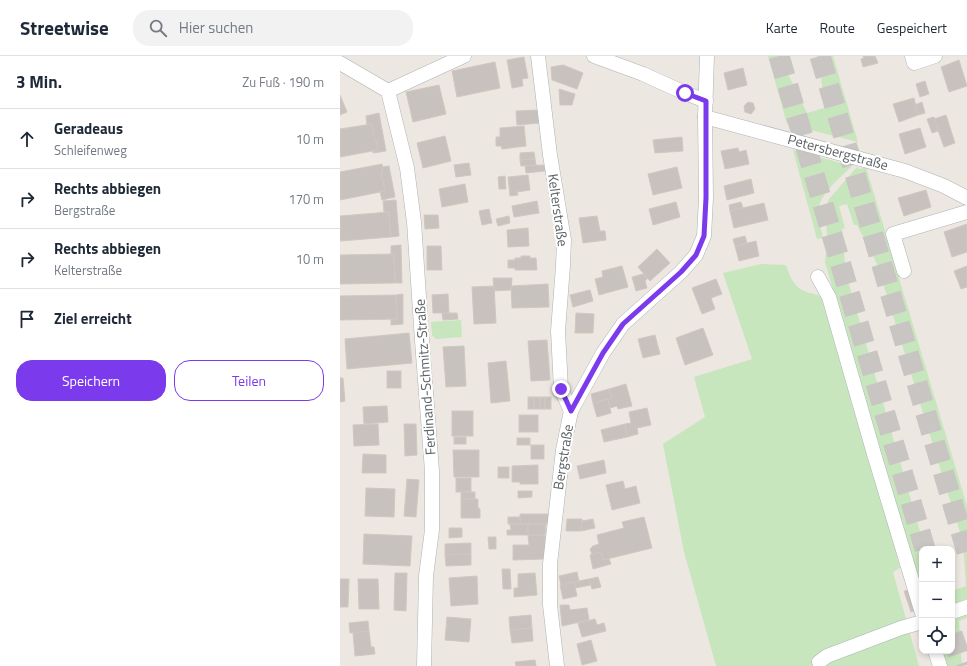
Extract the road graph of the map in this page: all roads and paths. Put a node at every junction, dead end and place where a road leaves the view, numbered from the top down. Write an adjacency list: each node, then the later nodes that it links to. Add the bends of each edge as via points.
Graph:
1 (464, 56): 8 (street)
2 (538, 56): 15 (street, Kelterstraße, via 564,240 558,331 561,389)
3 (594, 56): 9 (street)
4 (706, 56): 9 (street, Bergstraße)
5 (912, 56): 6 (street, via 914,63)
6 (935, 56)
7 (345, 61): 8 (street)
8 (388, 91): 22 (street, Ferdinand-Schmitz-Straße, via 406,168 414,222 432,471 432,530 426,576)
9 (706, 101): 10 (street, Bergstraße)
10 (705, 117): 11 (street, Petersbergstraße, via 905,170); 15 (street, Bergstraße, via 704,236 696,255 681,272 623,324 603,353)
11 (967, 198)
12 (967, 212): 13 (street, via 893,234)
13 (904, 271)
14 (818, 277): 16 (street, via 829,297)
15 (571, 411): 23 (street, Bergstraße, via 563,450 550,564 550,605)
16 (919, 604)
17 (967, 607): 18 (street, bridge)
18 (955, 611)
19 (919, 623): 21 (street, via 827,656)
20 (936, 654): 24 (street)
21 (819, 662)
22 (424, 666)
23 (557, 666)
24 (940, 666)

